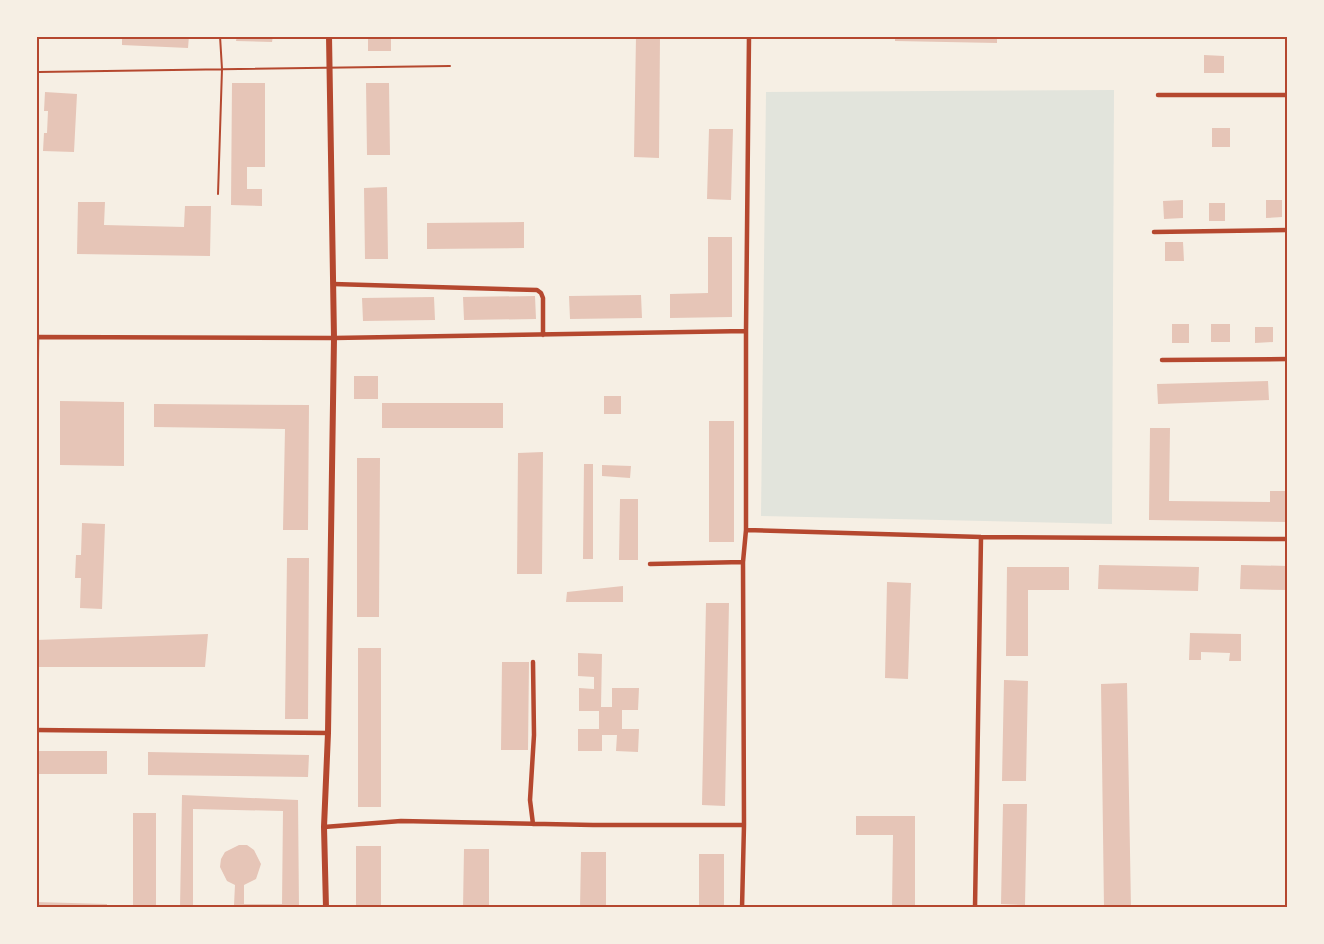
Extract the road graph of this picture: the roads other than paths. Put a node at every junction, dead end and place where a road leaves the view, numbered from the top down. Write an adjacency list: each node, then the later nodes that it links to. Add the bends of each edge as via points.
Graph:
1 (220, 36): 6 (lane)
2 (328, 36): 5 (street)
3 (749, 36): 14 (street)
4 (450, 66): 5 (lane)
5 (328, 67): 6 (lane); 13 (street)
6 (222, 69): 7 (lane); 10 (lane)
7 (39, 72)
8 (1158, 95): 9 (street)
9 (1288, 95)
10 (218, 194)
11 (1288, 230): 12 (street)
12 (1155, 232)
13 (333, 284): 15 (street, via 537,290 543,298); 17 (street)
14 (746, 331): 15 (street); 21 (street)
15 (543, 335): 17 (street)
16 (37, 337): 17 (street); 20 (street)
17 (334, 338): 28 (street)
18 (1288, 359): 19 (street)
19 (1162, 360)
20 (36, 429)
21 (746, 530): 22 (street); 24 (street)
22 (981, 537): 23 (street); 34 (street)
23 (1288, 539)
24 (743, 562): 25 (street); 30 (street)
25 (650, 564)
26 (533, 662): 29 (street)
27 (36, 730): 28 (street)
28 (328, 733): 31 (street)
29 (533, 824): 30 (street); 31 (street, via 401,821)
30 (744, 825): 33 (street)
31 (324, 827): 32 (street)
32 (326, 908)
33 (742, 908)
34 (975, 908)

